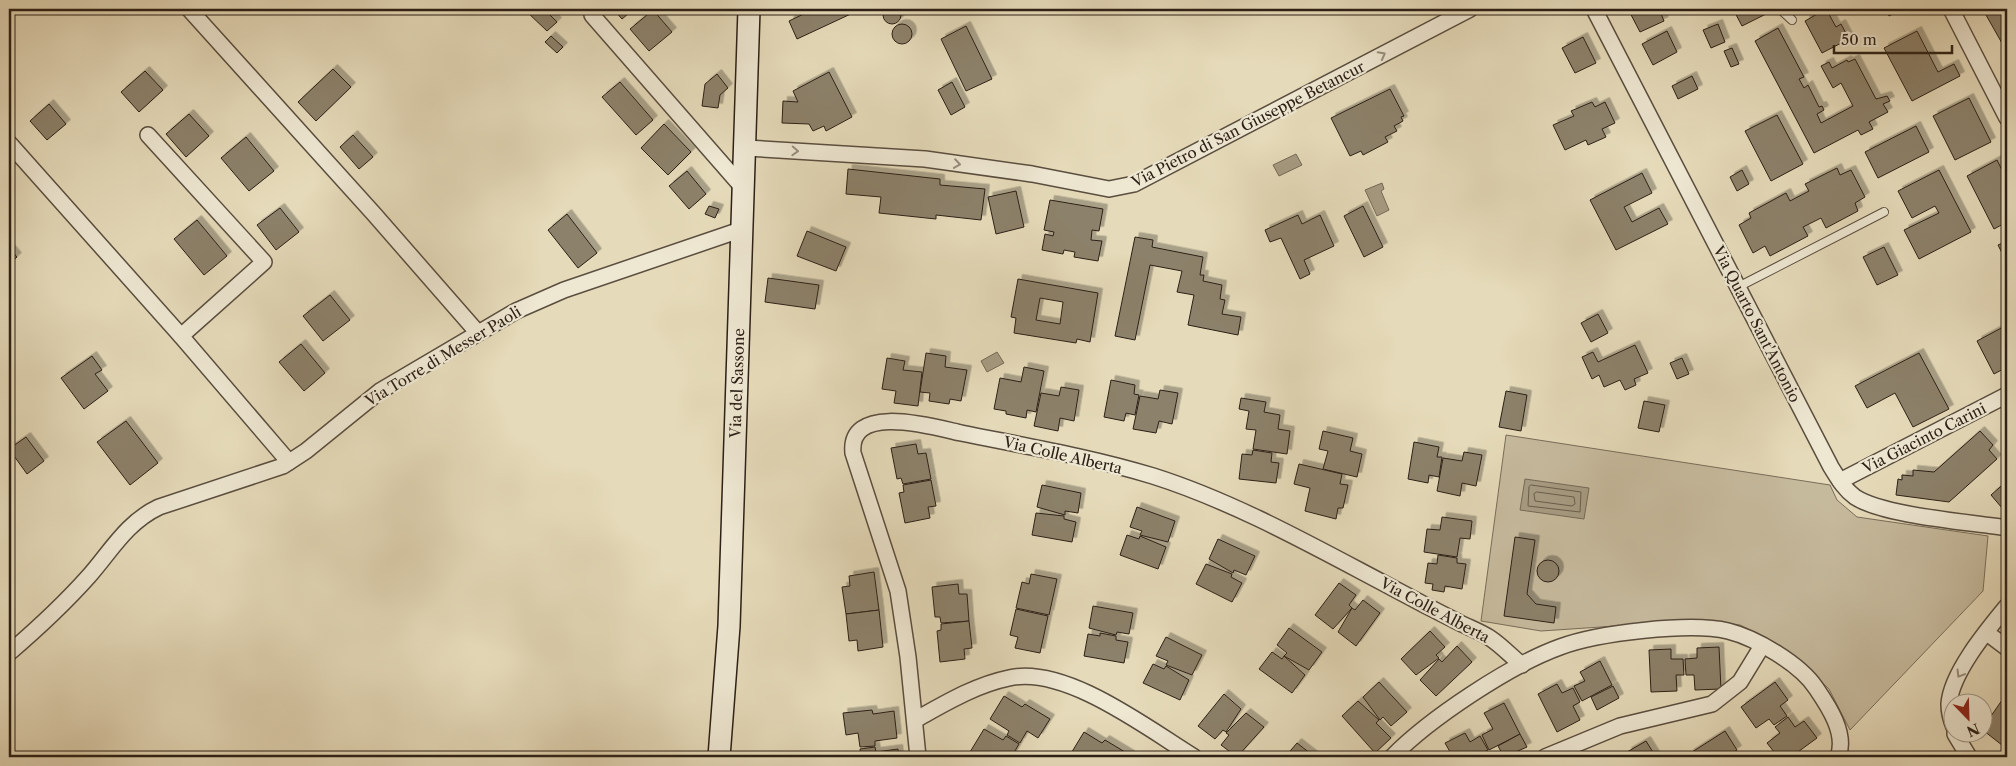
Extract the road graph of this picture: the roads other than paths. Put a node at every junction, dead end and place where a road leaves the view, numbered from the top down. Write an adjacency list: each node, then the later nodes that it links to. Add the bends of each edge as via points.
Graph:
1 (189, 9): 17 (street)
2 (749, 9): 12 (main road, Via del Sassone)
3 (1470, 9): 12 (street, Via Pietro di San Giuseppe Betancur, one-way to 3, via 925,159 1121,189)
4 (1594, 9): 16 (street, Via Quarto Sant'Antonio)
5 (1780, 9): 8 (lane)
6 (1951, 9): 9 (street)
7 (592, 15): 13 (street)
8 (1792, 20)
9 (2007, 118)
10 (148, 135): 18 (street, via 264,262)
11 (9, 144): 18 (street)
12 (746, 148): 13 (main road, Via del Sassone)
13 (744, 189): 15 (main road, Via del Sassone)
14 (1884, 212): 16 (lane)
15 (743, 229): 17 (street, Via Torre di Messer Paoli, via 551,295); 32 (main road, Via del Sassone, via 729,626)
16 (1738, 287): 21 (street, Via Quarto Sant'Antonio, via 1830,467)
17 (478, 333): 20 (street, Via Torre di Messer Paoli, via 380,391)
18 (181, 336): 20 (street)
19 (2007, 395): 21 (street, Via Giacinto Carini)
20 (289, 462): 27 (street, Via Torre di Messer Paoli, via 143,515 66,600)
21 (1840, 480): 22 (street, Via Quarto Sant'Antonio, via 1854,496 1882,507)
22 (2007, 528)
23 (2007, 606): 24 (street)
24 (1986, 632): 26 (street); 29 (street, one-way to 29)
25 (1762, 646): 28 (street, via 1743,635 1714,628 1642,630 1560,647); 36 (street, via 1740,682 1712,704 1620,726); 37 (street, via 1788,662 1814,686 1828,706 1842,743)
26 (2007, 648)
27 (9, 654)
28 (1522, 665): 30 (street, Via Colle Alberta, via 1490,638 1302,540 1180,486 1125,468 921,424 878,422 861,429 853,442 853,453 898,591); 35 (street, via 1447,713)
29 (1952, 694)
30 (915, 720): 33 (street, Via Colle Alberta); 34 (street, via 954,698 994,682 1009,677 1039,676 1066,683 1112,706)
31 (1961, 744): 38 (street)
32 (719, 757)
33 (918, 757)
34 (1194, 757)
35 (1392, 757)
36 (1545, 757)
37 (1838, 757)
38 (1969, 757)

